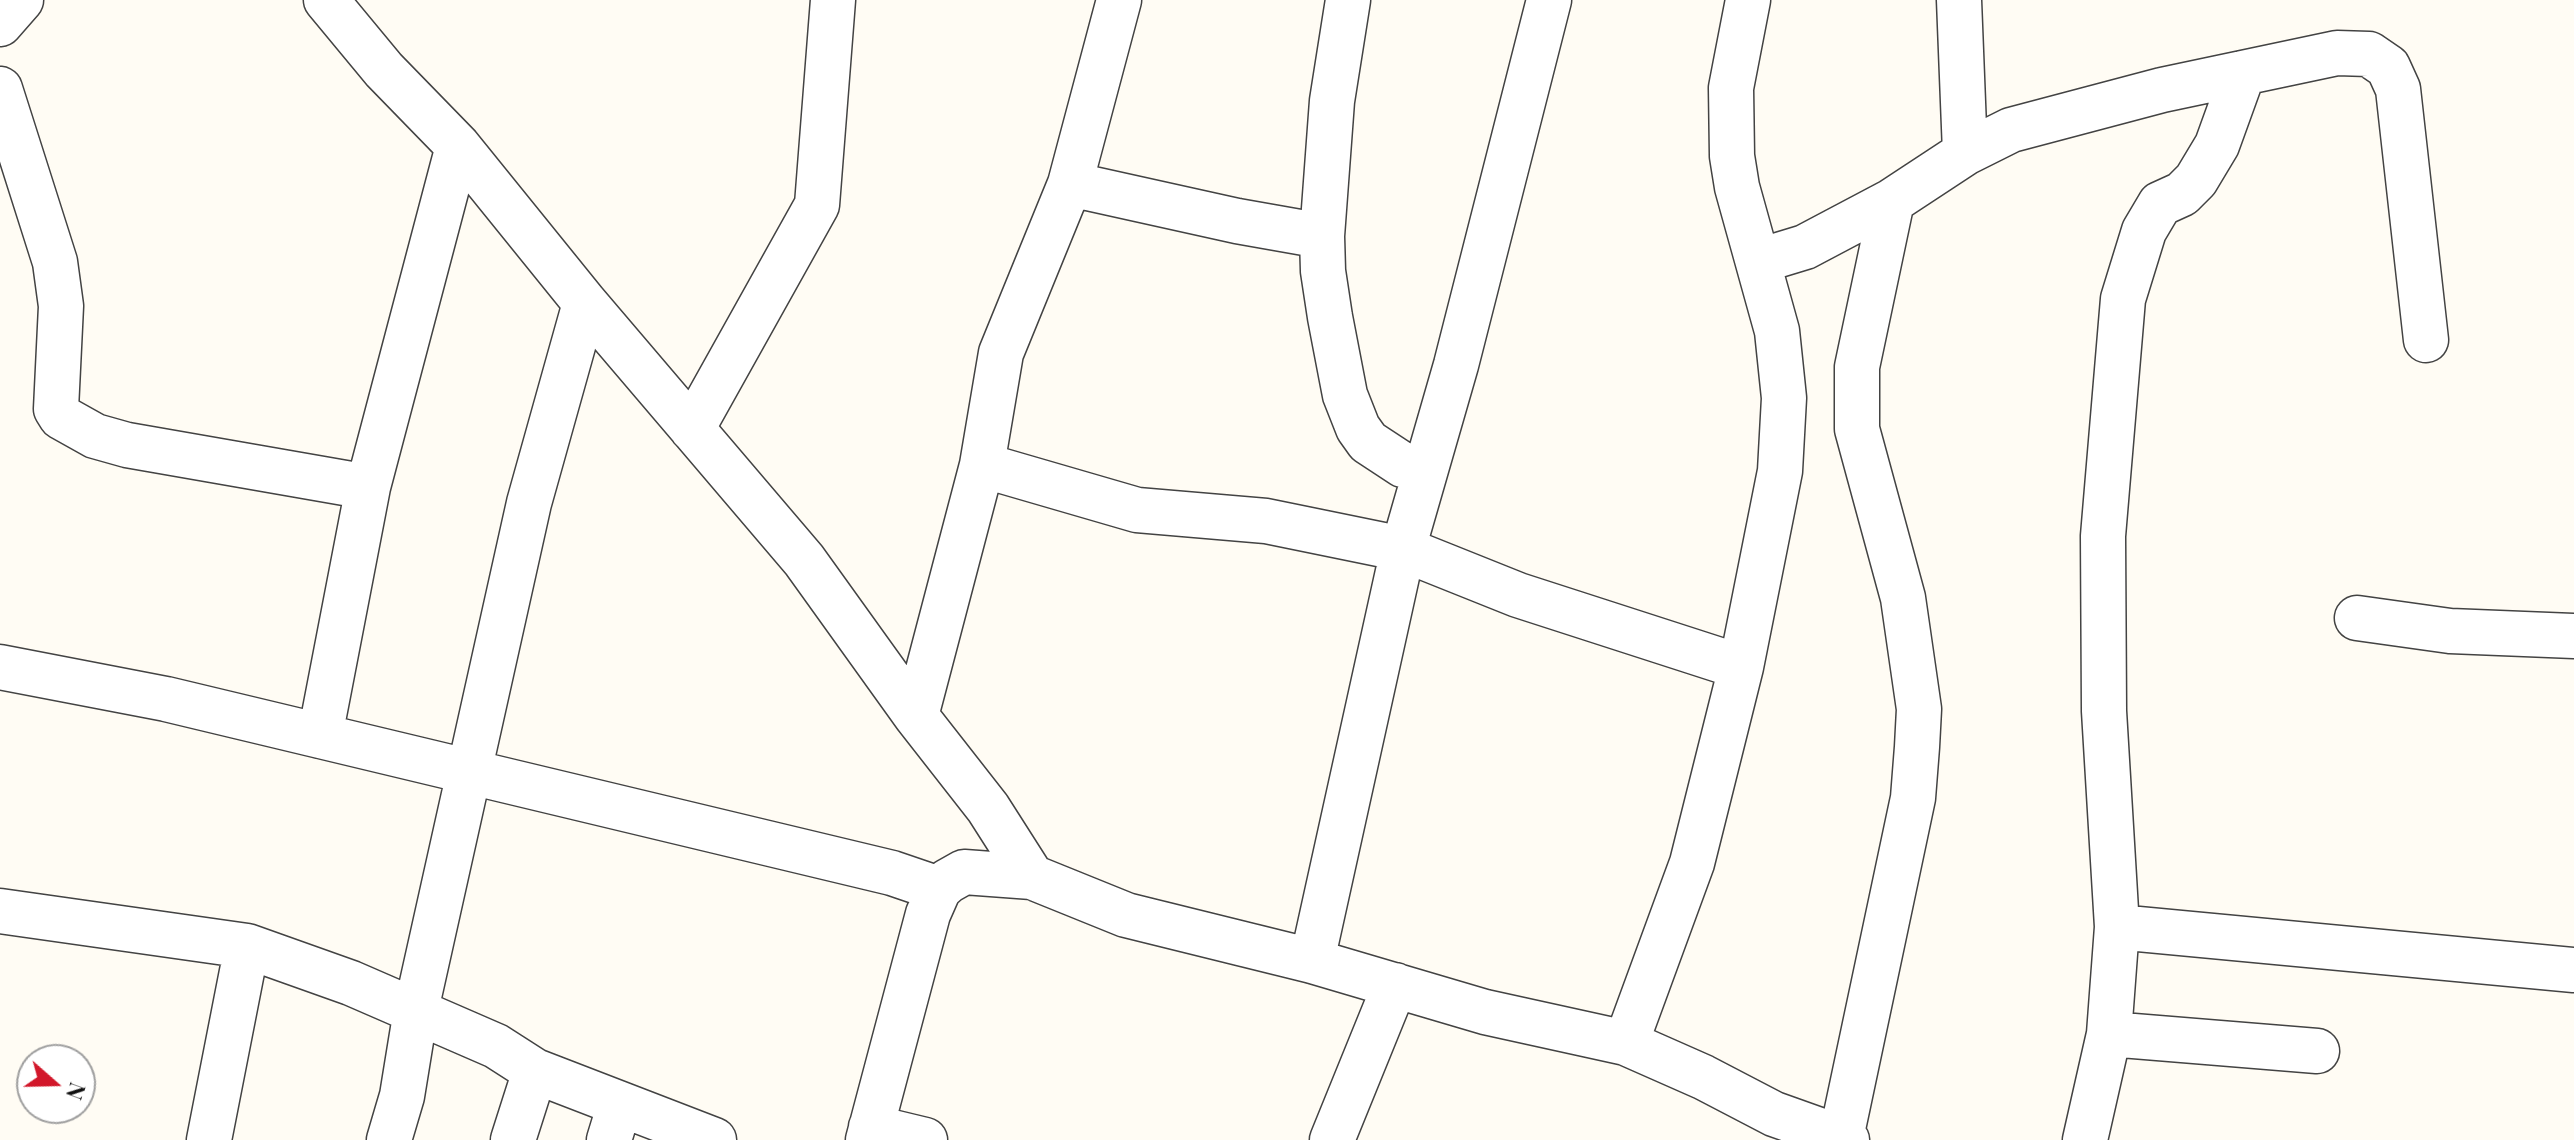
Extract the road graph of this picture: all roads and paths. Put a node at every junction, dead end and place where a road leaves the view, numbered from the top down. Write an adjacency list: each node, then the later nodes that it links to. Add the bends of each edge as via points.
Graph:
1 (21, 0): 9 (street)
2 (326, 0): 12 (street)
3 (833, 0): 20 (street, via 817,205)
4 (1119, 0): 14 (street)
5 (1348, 0): 16 (street, via 1332,101)
6 (1549, 0): 22 (street)
7 (1748, 0): 17 (street, via 1731,88 1732,156)
8 (1959, 0): 13 (street)
9 (0, 24)
10 (2243, 73): 13 (street, via 2011,130); 19 (street, via 2337,53 2369,54 2388,67 2398,89); 35 (street, via 2217,145 2196,180 2160,204 2144,231 2123,299 2103,536 2104,711)
11 (0, 89): 23 (street, via 55,262 61,306 56,409 61,417 95,436 127,445)
12 (458, 146): 18 (street); 23 (street)
13 (1965, 153): 15 (street)
14 (1070, 184): 16 (street); 21 (street, via 1001,353)
15 (1892, 201): 17 (street, via 1805,247); 48 (street, via 1857,367 1857,429 1903,598 1919,709 1913,798)
16 (1322, 236): 22 (street, via 1330,317 1345,395 1358,428 1368,442 1403,465)
17 (1759, 261): 28 (street, via 1777,331 1784,398 1780,471)
18 (585, 303): 20 (street); 31 (street, via 529,503)
19 (2426, 340)
20 (692, 429): 29 (street, via 804,560)
21 (982, 465): 24 (street, via 1137,510 1266,521); 29 (street)
22 (1425, 471): 24 (street)
23 (368, 487): 30 (street)
24 (1403, 549): 28 (street, via 1518,595); 37 (street)
25 (2357, 618): 26 (street, via 2450,631)
26 (2574, 636)
27 (0, 667): 30 (street)
28 (1741, 667): 42 (street, via 1692,863)
29 (916, 716): 32 (street, via 988,808)
30 (320, 736): 31 (street)
31 (470, 773): 33 (street, via 892,873); 40 (street)
32 (1032, 877): 33 (street, via 964,872); 37 (street, via 1126,915)
33 (939, 889): 47 (street)
34 (0, 911): 36 (street)
35 (2117, 927): 38 (street); 41 (street)
36 (247, 946): 40 (street); 49 (street)
37 (1312, 961): 39 (street)
38 (2574, 970)
39 (1395, 985): 42 (street, via 1485,1012); 54 (street)
40 (416, 1010): 44 (street, via 496,1046); 50 (street)
41 (2109, 1034): 43 (street); 55 (street)
42 (1626, 1043): 46 (street, via 1703,1077)
43 (2317, 1051)
44 (535, 1071): 45 (street); 51 (street)
45 (614, 1122): 52 (street)
46 (1771, 1127): 48 (street)
47 (870, 1134): 53 (street)
48 (1844, 1139)
49 (209, 1140)
50 (389, 1140)
51 (513, 1140)
52 (714, 1140)
53 (925, 1140)
54 (1332, 1140)
55 (2085, 1140)

